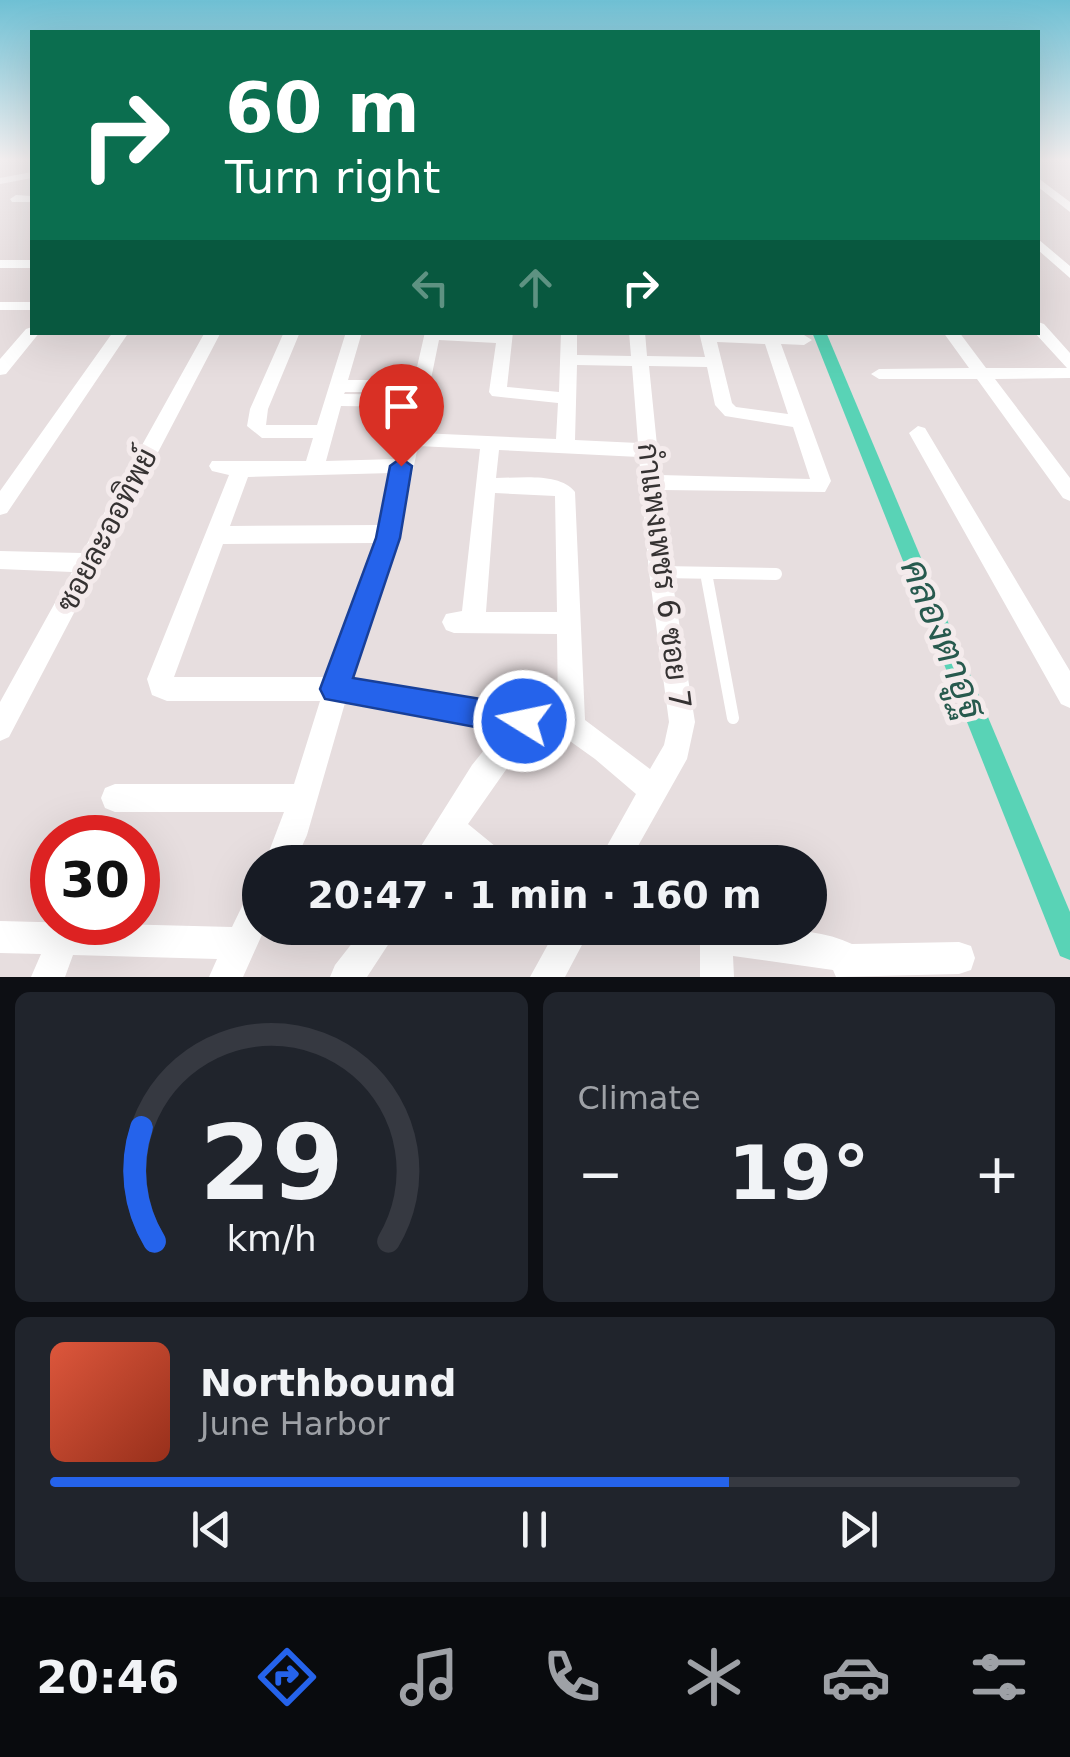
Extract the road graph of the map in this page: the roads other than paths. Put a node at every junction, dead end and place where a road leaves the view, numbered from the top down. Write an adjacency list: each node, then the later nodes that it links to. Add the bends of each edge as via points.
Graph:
1 (1040, 245): 4 (street)
2 (0, 264): 3 (street)
3 (30, 264)
4 (1070, 274)
5 (0, 306): 6 (street)
6 (30, 306)
7 (1040, 329): 26 (street)
8 (30, 334): 23 (street)
9 (119, 335): 45 (street)
10 (211, 335): 49 (street, ซอยละออทิพย์)
11 (291, 335): 34 (street, via 256,426)
12 (353, 335): 30 (street)
13 (433, 335): 31 (street)
14 (468, 335): 19 (street)
15 (569, 335): 22 (street)
16 (637, 335): 24 (street, กำแพงเพชร 6 ซอย 7)
17 (707, 335): 20 (street); 25 (street)
18 (953, 335): 28 (street)
19 (504, 336): 32 (street, via 498,392)
20 (770, 339): 21 (street); 33 (street)
21 (804, 340)
22 (569, 360): 24 (street); 32 (street)
23 (4, 361)
24 (640, 361): 25 (street); 39 (street, กำแพงเพชร 6 ซอย 7)
25 (714, 362): 33 (street, via 731,412)
26 (1070, 363)
27 (1070, 372): 28 (street)
28 (981, 373): 29 (street); 44 (street)
29 (879, 374)
30 (334, 393): 31 (street); 34 (street)
31 (419, 393): 36 (street)
32 (566, 398): 38 (street)
33 (799, 422): 42 (street, via 818,486)
34 (323, 432): 41 (street)
35 (918, 433): 55 (street)
36 (409, 439): 37 (street); 40 (street)
37 (490, 442): 38 (street); 43 (street)
38 (565, 446): 39 (street)
39 (647, 450): 42 (street, กำแพงเพชร 6 ซอย 7)
40 (401, 466): 41 (street); 46 (street)
41 (314, 468): 47 (street, via 230,468)
42 (652, 482): 50 (street, กำแพงเพชร 6 ซอย 7)
43 (486, 486): 53 (street, via 565,492); 53 (street, via 464,622)
44 (1070, 493)
45 (0, 507)
46 (388, 534): 47 (street); 54 (street)
47 (215, 535): 54 (street, via 161,686)
48 (0, 560): 49 (street)
49 (90, 563): 59 (street, ซอยละออทิพย์)
50 (660, 572): 51 (lane); 60 (street, กำแพงเพชร 6 ซอย 7, via 682,722 677,749)
51 (706, 573): 52 (lane); 56 (lane)
52 (776, 574)
53 (568, 623): 58 (street)
54 (335, 689): 57 (street); 62 (street)
55 (1070, 694)
56 (733, 718)
57 (524, 721): 58 (street); 63 (street)
58 (572, 727): 60 (street)
59 (0, 728)
60 (654, 790): 67 (street, กำแพงเพชร 6 ซอย 7)
61 (115, 798): 62 (street)
62 (303, 798): 64 (street)
63 (449, 828): 65 (street); 66 (street)
64 (286, 845)
65 (438, 845)
66 (470, 845)
67 (623, 845)
68 (0, 937): 69 (street)
69 (30, 937)
70 (242, 940): 72 (street)
71 (160, 941): 72 (street)
72 (240, 944): 81 (street)
73 (61, 945): 80 (street)
74 (371, 945): 82 (street)
75 (563, 945): 83 (street)
76 (711, 945): 84 (street)
77 (784, 945): 79 (street, via 836,954)
78 (959, 958): 79 (street)
79 (851, 969)
80 (48, 977)
81 (226, 977)
82 (347, 977)
83 (547, 977)
84 (717, 977)

